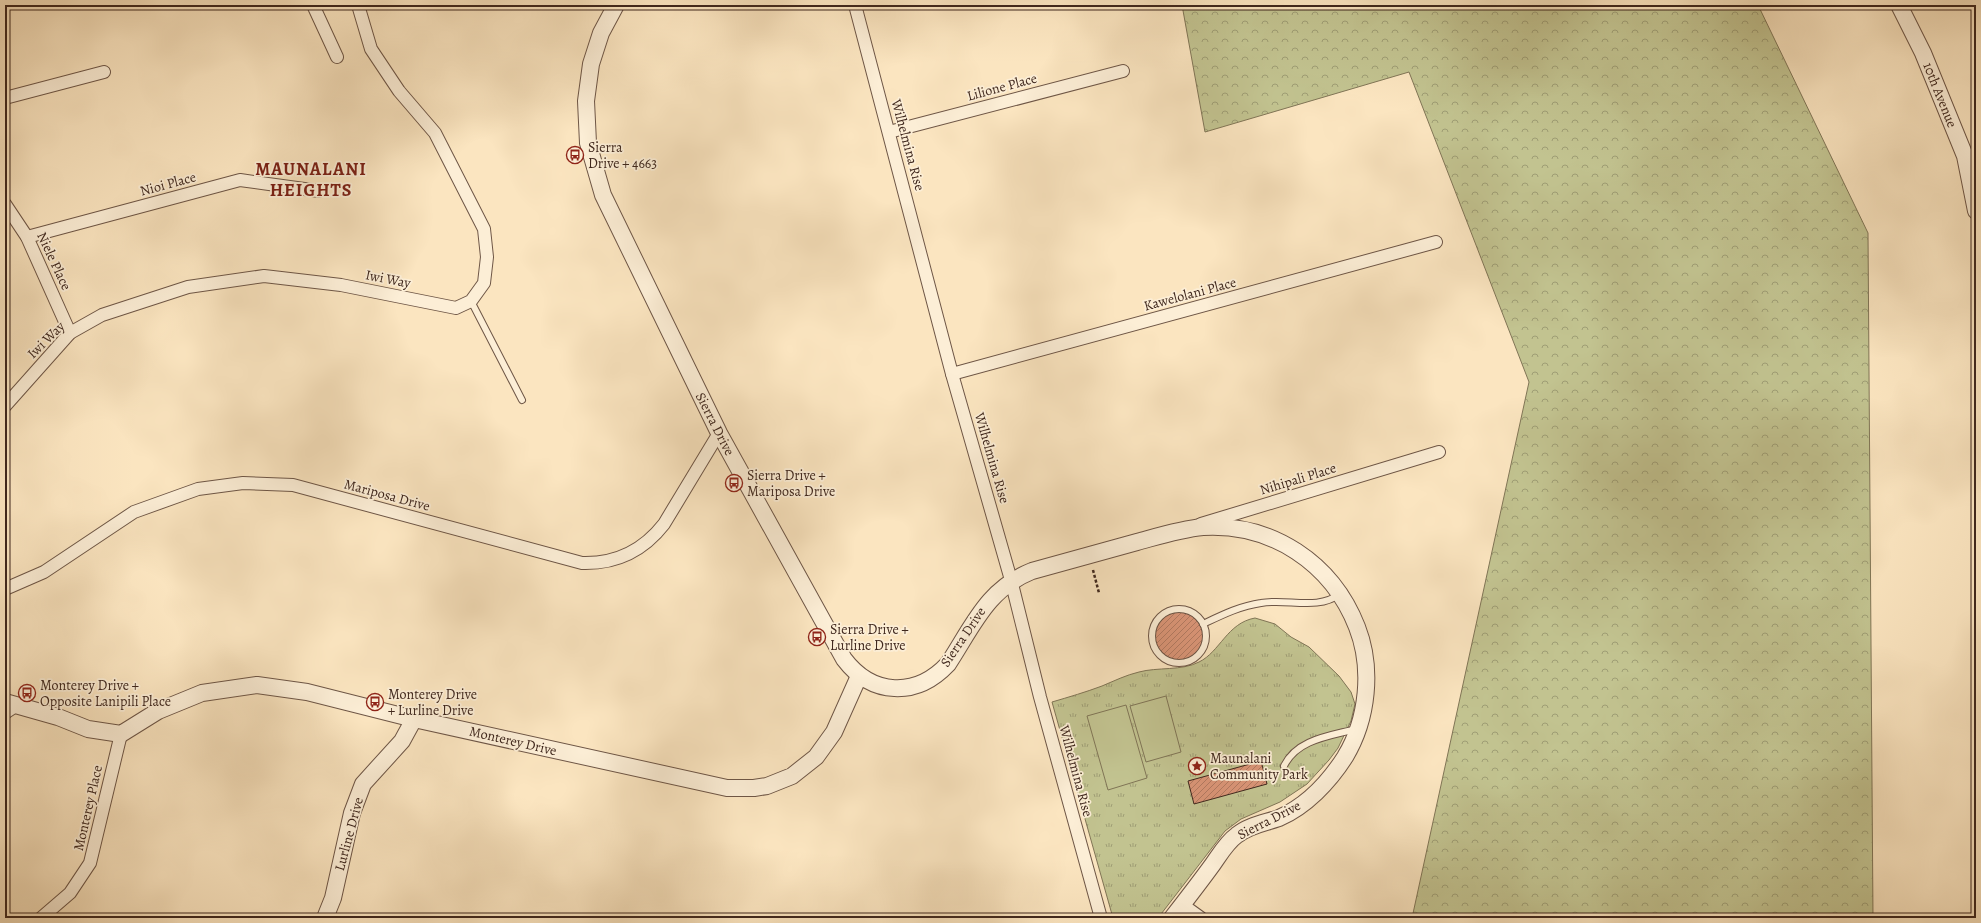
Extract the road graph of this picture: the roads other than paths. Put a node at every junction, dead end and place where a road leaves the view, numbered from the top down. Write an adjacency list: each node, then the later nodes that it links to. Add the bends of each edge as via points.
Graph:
1 (313, 5): 6 (street)
2 (358, 5): 16 (street, via 371,49 399,91 435,133 484,229 487,257 484,283)
3 (616, 5): 21 (street, Sierra Drive, via 600,33 591,64 586,101 588,143 603,195)
4 (854, 5): 10 (street, Wilhelmina Rise)
5 (1899, 5): 13 (street, 10th Avenue, via 1923,53 1965,156)
6 (337, 56)
7 (1123, 71): 10 (street, Lilione Place)
8 (104, 72): 9 (street)
9 (5, 98)
10 (889, 132): 18 (street, Wilhelmina Rise)
11 (318, 191): 14 (street, Nioi Place, via 240,180)
12 (5, 204): 14 (street, Niele Place)
13 (1976, 211)
14 (27, 237): 17 (street, Niele Place)
15 (1436, 242): 18 (street, Kawelolani Place)
16 (472, 302): 17 (street, Iwi Way, via 456,308 341,285 264,276 188,287 102,315); 19 (lane)
17 (70, 333): 20 (street, Iwi Way)
18 (952, 374): 24 (street, Wilhelmina Rise)
19 (522, 400)
20 (5, 406)
21 (719, 433): 25 (street, Mariposa Drive, via 656,535 634,552 609,561 582,563 292,485 243,483 198,490 134,512 44,572); 28 (street, Sierra Drive, via 844,659)
22 (1439, 452): 23 (street, Nihipali Place)
23 (1166, 535): 24 (street, Sierra Drive, via 1032,571); 26 (street, Sierra Drive, via 1196,528 1221,527 1257,533 1274,539 1306,558)
24 (1012, 580): 28 (street, Sierra Drive, via 991,598 948,664 932,678 913,686 890,688 874,684); 37 (street, Wilhelmina Rise, via 1040,697)
25 (5, 589)
26 (1340, 594): 27 (lane, via 1321,603 1273,601 1248,605); 31 (street, Sierra Drive, via 1359,632 1365,662 1365,699)
27 (1203, 624): 27 (lane, via 1187,610 1174,609 1167,612 1160,617 1152,632 1155,649 1160,656 1171,662 1184,663 1192,660 1199,655 1206,640)
28 (859, 676): 30 (street, Monterey Drive, via 834,732 816,757 792,776 767,786 754,788 727,788)
29 (9, 706): 32 (street, via 88,729)
30 (414, 718): 32 (street, Monterey Drive, via 307,692 257,685 202,693 158,711); 36 (street, Lurline Drive, via 402,741 363,784 352,813 333,898)
31 (1358, 728): 33 (lane, via 1305,744 1292,752); 34 (street, Sierra Drive, via 1346,756 1324,785 1310,798 1285,814 1248,828 1237,835)
32 (121, 734): 35 (street, Monterey Place, via 90,863 70,893)
33 (1284, 766)
34 (1183, 905): 38 (street, Sierra Drive); 39 (street)
35 (41, 918)
36 (325, 918)
37 (1101, 918)
38 (1172, 918)
39 (1201, 918)

